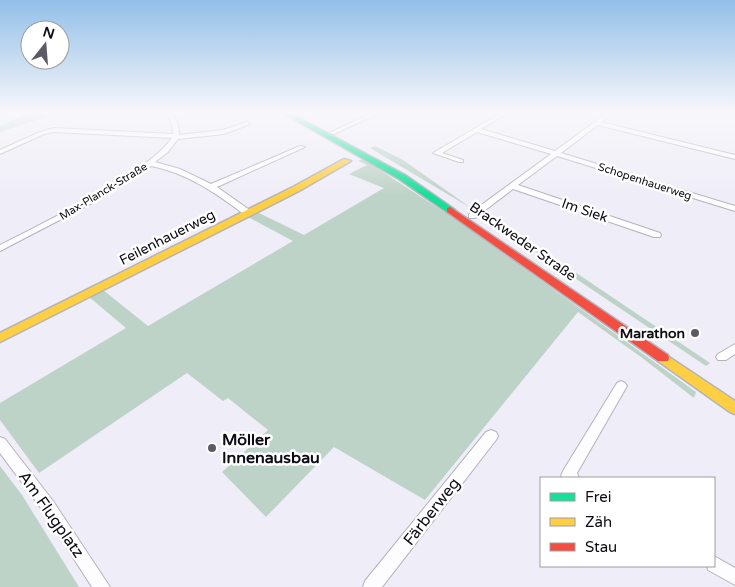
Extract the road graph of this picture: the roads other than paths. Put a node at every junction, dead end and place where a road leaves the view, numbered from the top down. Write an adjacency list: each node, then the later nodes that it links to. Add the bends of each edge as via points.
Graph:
1 (26, 140): 10 (street)
2 (173, 140): 15 (street, Max-Planck-Straße)
3 (336, 140): 28 (main road, Brackweder Straße, via 402,177)
4 (347, 140): 20 (main road, Brackweder Straße, via 408,174)
5 (458, 140): 14 (street, via 436,153)
6 (512, 140): 11 (street, Schopenhauerweg)
7 (573, 140): 11 (street)
8 (667, 140): 12 (street)
9 (302, 147): 16 (street)
10 (0, 152)
11 (556, 153): 17 (street); 18 (street, Schopenhauerweg)
12 (735, 157)
13 (347, 161): 19 (main road, Feilenhauerweg)
14 (461, 161)
15 (149, 163): 16 (street); 22 (street, Max-Planck-Straße, via 96,198)
16 (213, 186): 19 (street)
17 (513, 186): 20 (street); 21 (street, Im Siek)
18 (735, 209)
19 (248, 213): 23 (main road, Feilenhauerweg)
20 (472, 216): 27 (main road, Brackweder Straße)
21 (657, 235)
22 (0, 248)
23 (0, 338)
24 (735, 348): 25 (street)
25 (722, 357)
26 (621, 386): 31 (street)
27 (735, 397)
28 (735, 408)
29 (491, 436): 35 (street, Färberweg)
30 (0, 443): 34 (street, Am Flugplatz, via 48,506)
31 (570, 477)
32 (715, 565): 33 (street)
33 (735, 577)
34 (102, 587)
35 (371, 587)

